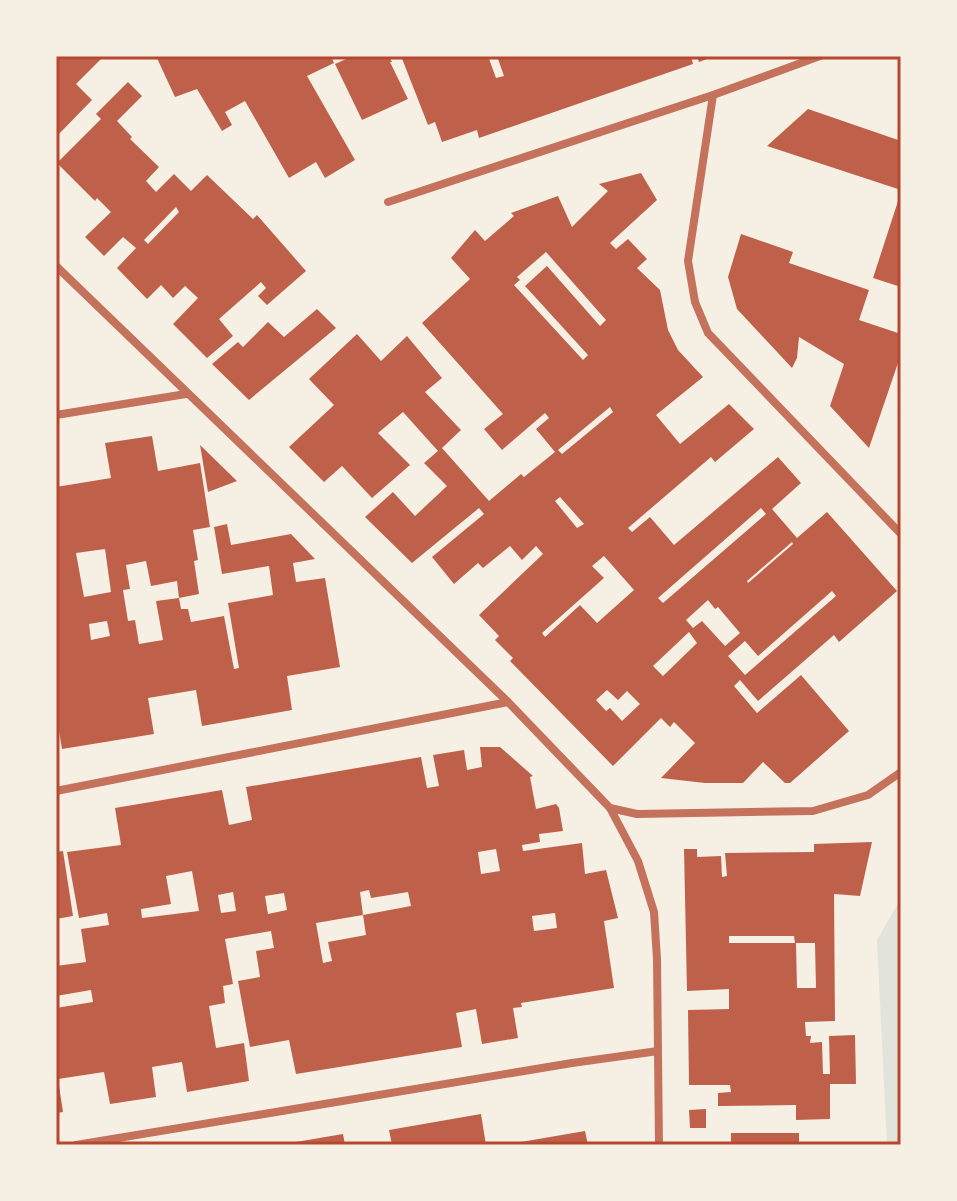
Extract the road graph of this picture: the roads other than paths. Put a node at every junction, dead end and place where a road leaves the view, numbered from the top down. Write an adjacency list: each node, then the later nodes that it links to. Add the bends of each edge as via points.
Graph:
1 (820, 56): 2 (street)
2 (713, 95): 3 (street); 7 (street, via 688,261 695,302 708,333)
3 (388, 202)
4 (56, 266): 5 (street)
5 (186, 394): 6 (street); 8 (street)
6 (56, 415)
7 (901, 534)
8 (508, 702): 10 (street); 11 (street)
9 (901, 772): 11 (street, via 868,795 813,811 637,814)
10 (56, 791)
11 (610, 808): 12 (street, via 638,861 654,912)
12 (658, 1051): 13 (street); 14 (street)
13 (76, 1145)
14 (659, 1145)

